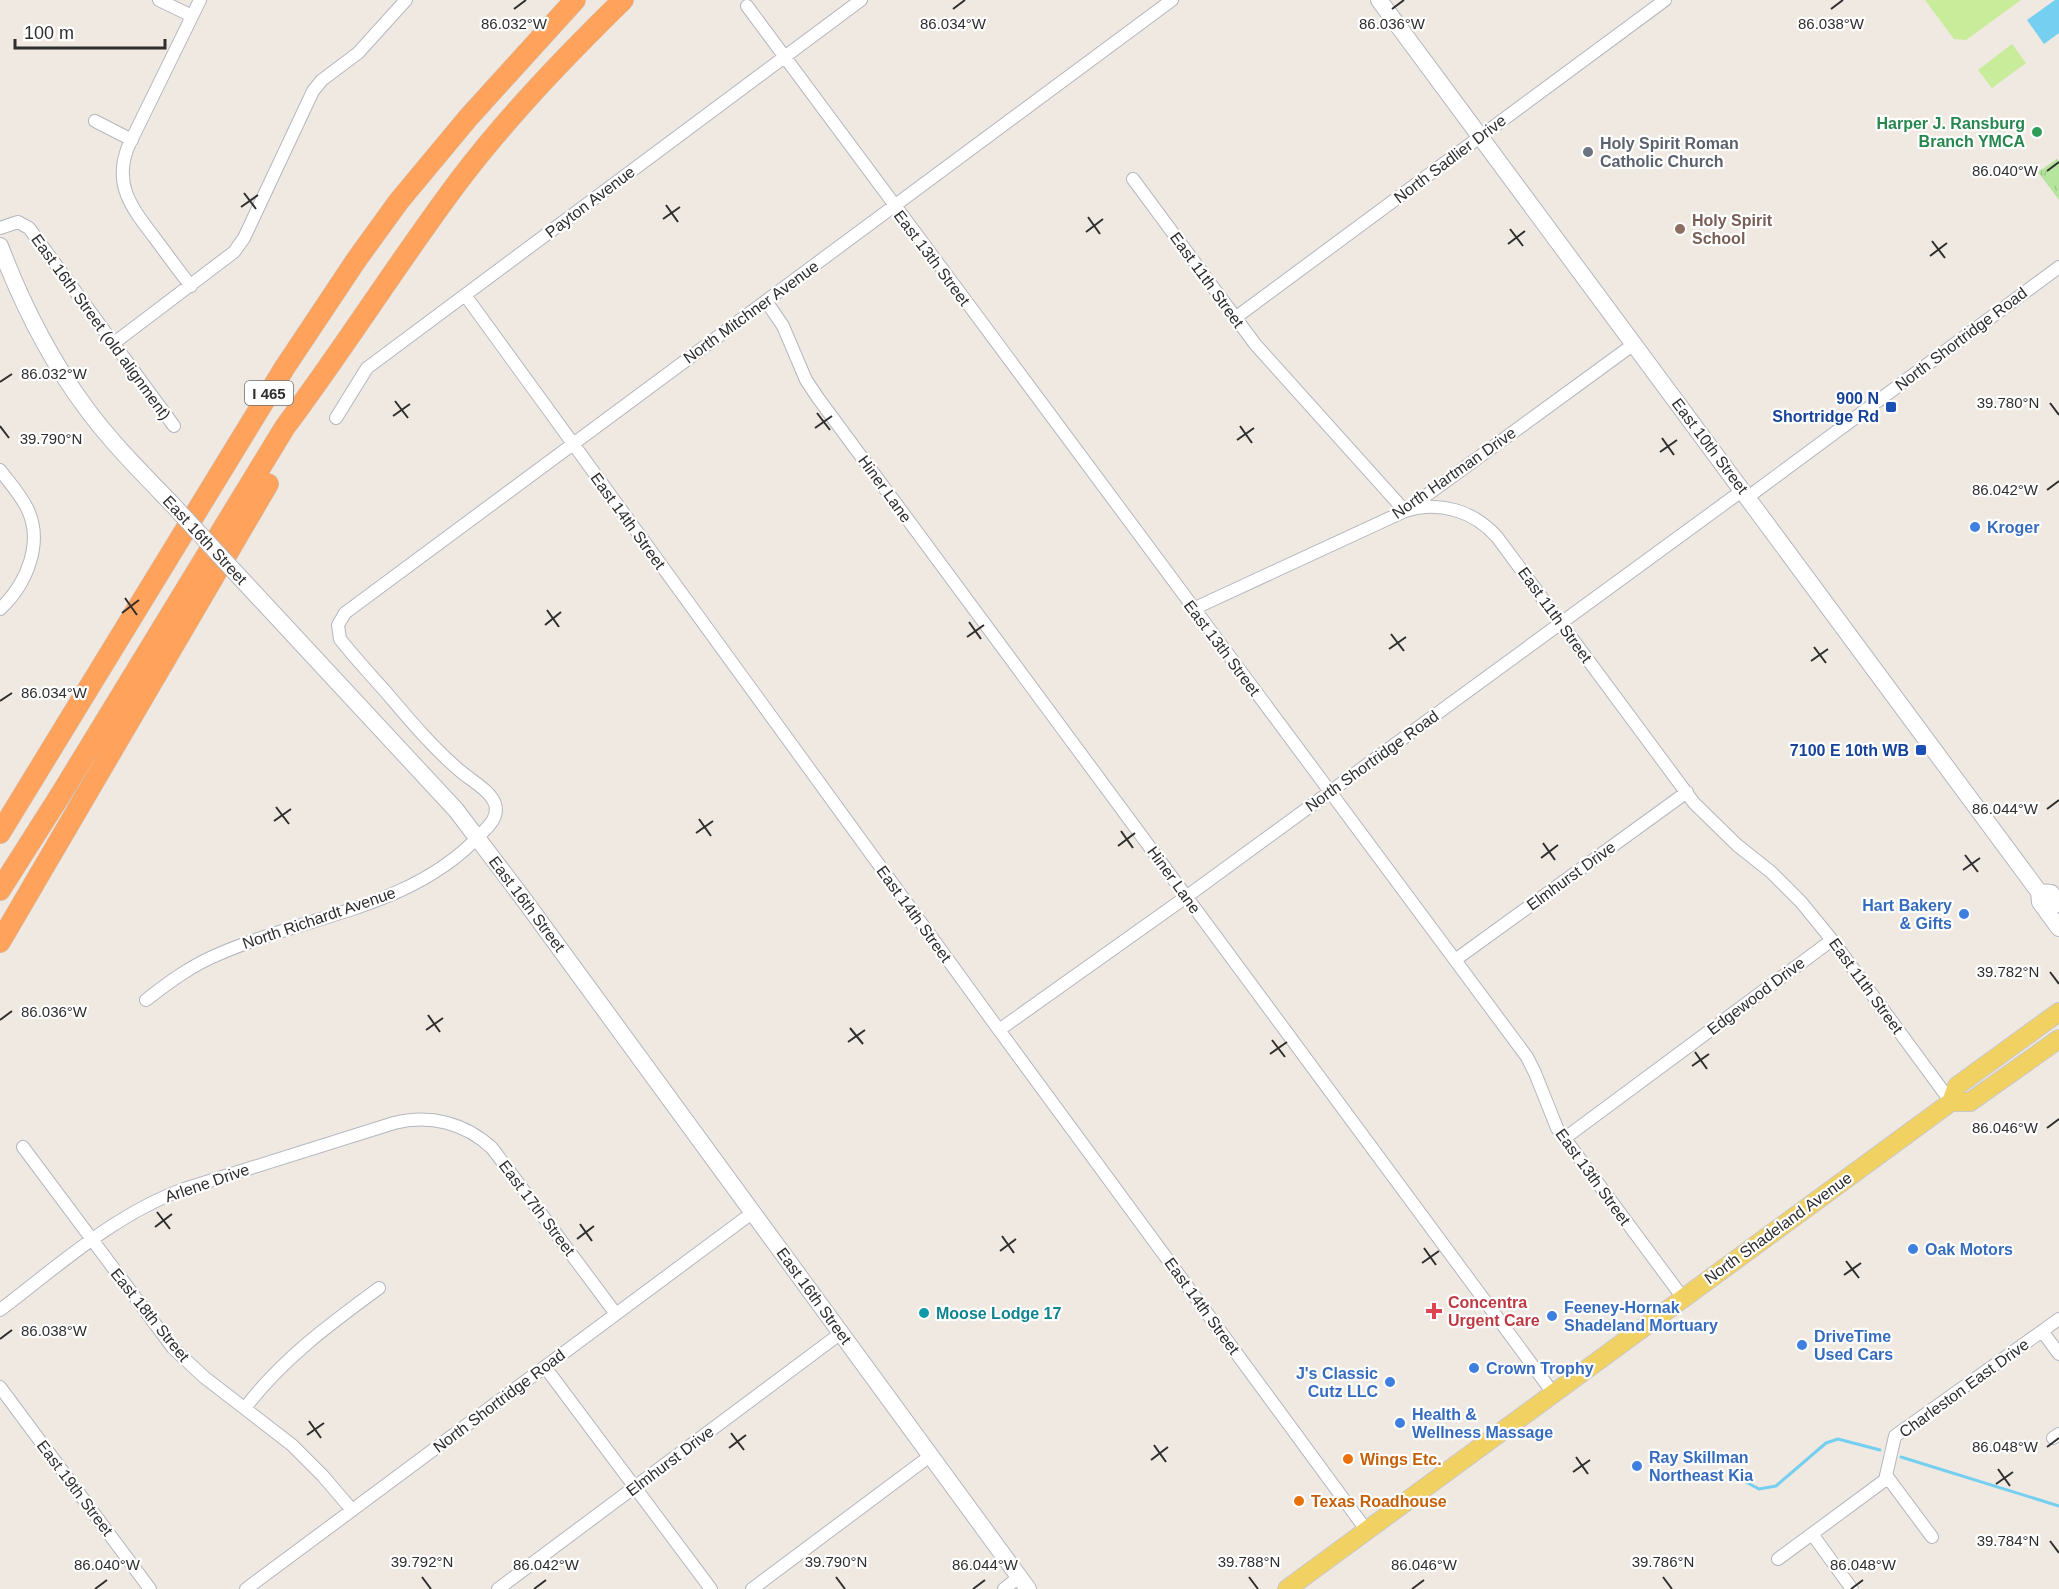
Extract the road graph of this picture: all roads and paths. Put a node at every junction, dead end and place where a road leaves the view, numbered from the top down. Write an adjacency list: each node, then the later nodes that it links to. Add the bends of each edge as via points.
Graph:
1 (159, 0): 11 (street)
2 (200, 0): 11 (street)
3 (406, 0): 21 (street, via 358,53 318,84 241,243 226,260)
4 (575, 0): 40 (highway, I 465, via 468,118 357,259 269,392)
5 (623, 0): 27 (highway, I 465, via 535,92 458,183)
6 (861, 0): 12 (street, Payton Avenue)
7 (1172, 0): 17 (street, North Mitchner Avenue)
8 (1379, 0): 14 (street, East 10th Street)
9 (1665, 0): 14 (street, North Sadlier Drive)
10 (747, 6): 12 (street, East 13th Street)
11 (192, 16): 15 (street)
12 (784, 57): 17 (street, East 13th Street); 22 (street, Payton Avenue)
13 (95, 121): 15 (street)
14 (1480, 136): 24 (street, North Sadlier Drive); 26 (street, East 10th Street)
15 (132, 140): 21 (street, via 123,165 128,199)
16 (1133, 179): 24 (street, East 11th Street)
17 (894, 206): 23 (street, North Mitchner Avenue); 35 (street, East 13th Street)
18 (0, 228): 25 (street, East 16th Street (old alignment), via 18,222 29,228)
19 (0, 246): 41 (street, East 16th Street, bridge, via 32,322 68,383 103,430 413,763)
20 (2059, 267): 32 (street, North Shortridge Road)
21 (191, 286): 25 (street)
22 (465, 295): 28 (street, Payton Avenue, via 367,368); 30 (street, East 14th Street)
23 (766, 301): 30 (street, North Mitchner Avenue); 44 (street, Hiner Lane, via 783,326 818,398)
24 (1235, 318): 33 (street, East 11th Street)
25 (114, 343): 29 (street, East 16th Street (old alignment))
26 (1634, 344): 32 (street, East 10th Street); 33 (street, North Hartman Drive)
27 (322, 378): 42 (highway, I 465, via 285,428); 48 (highway, via 296,435)
28 (336, 418)
29 (174, 426)
30 (572, 444): 39 (street, North Mitchner Avenue, via 348,611 338,628 343,642 419,732); 52 (street, East 14th Street)
31 (0, 470): 34 (street, via 26,506 35,540 26,572)
32 (1745, 494): 36 (street, North Shortridge Road); 43 (street, East 10th Street)
33 (1405, 511): 35 (street, North Hartman Drive); 36 (street, East 11th Street, via 1450,508 1483,523)
34 (0, 609)
35 (1193, 609): 37 (street, East 13th Street)
36 (1561, 623): 37 (street, North Shortridge Road); 38 (street, East 11th Street)
37 (1329, 792): 44 (street, North Shortridge Road); 49 (street, East 13th Street)
38 (1686, 792): 47 (street, East 11th Street, via 1713,823 1801,902); 49 (street, Elmhurst Drive)
39 (491, 796): 41 (street, North Richardt Avenue, via 495,816)
40 (0, 833)
41 (477, 838): 50 (street, North Richardt Avenue, via 442,867 406,888 219,954 189,969); 58 (street, East 16th Street)
42 (0, 890)
43 (2039, 892): 45 (street, East 10th Street, via 2051,893); 46 (street, East 10th Street, via 2040,902)
44 (1186, 897): 52 (street, North Shortridge Road); 70 (street, Hiner Lane)
45 (2059, 904)
46 (2059, 928)
47 (1832, 940): 54 (street, East 11th Street); 56 (street, Edgewood Drive)
48 (0, 942)
49 (1455, 960): 56 (street, East 13th Street, via 1527,1058)
50 (146, 1000)
51 (2059, 1012): 54 (main road, North Shadeland Avenue, via 1957,1086)
52 (999, 1030): 76 (street, East 14th Street)
53 (2059, 1039): 54 (main road, North Shadeland Avenue, via 1971,1102)
54 (1951, 1102): 61 (main road, North Shadeland Avenue)
55 (442, 1121): 59 (street, Arlene Drive, via 417,1119 394,1123 184,1189 141,1208); 63 (street, East 17th Street, via 469,1131 496,1153)
56 (1565, 1138): 61 (street, East 13th Street)
57 (23, 1147): 59 (street, East 18th Street)
58 (752, 1213): 63 (street, North Shortridge Road); 66 (street, East 16th Street)
59 (92, 1241): 62 (street, Arlene Drive); 71 (street, East 18th Street, via 173,1347)
60 (379, 1288): 71 (street, via 306,1343)
61 (1683, 1298): 70 (main road, North Shadeland Avenue)
62 (0, 1310)
63 (616, 1314): 68 (street, North Shortridge Road)
64 (2059, 1318): 65 (street, Charleston East Drive)
65 (2042, 1331): 67 (street); 73 (street, Charleston East Drive, via 1895,1436)
66 (841, 1333): 72 (street, East 16th Street); 74 (street, Elmhurst Drive)
67 (2059, 1354)
68 (545, 1367): 74 (street); 75 (street, North Shortridge Road)
69 (0, 1388): 81 (street, East 19th Street)
70 (1553, 1393): 76 (main road, North Shadeland Avenue)
71 (245, 1408): 75 (street, East 18th Street, via 303,1454)
72 (930, 1456): 80 (street, East 16th Street); 85 (street)
73 (1886, 1475): 77 (street, via 1885,1480); 78 (street)
74 (635, 1487): 83 (street, Elmhurst Drive); 84 (street)
75 (352, 1510): 82 (street, North Shortridge Road)
76 (1366, 1531): 87 (main road, North Shadeland Avenue)
77 (1812, 1534): 79 (street); 88 (street)
78 (1932, 1537)
79 (1778, 1559)
80 (1024, 1583): 86 (street)
81 (150, 1589)
82 (246, 1589)
83 (498, 1589)
84 (711, 1589)
85 (752, 1589)
86 (1004, 1589)
87 (1287, 1589)
88 (1852, 1589)

